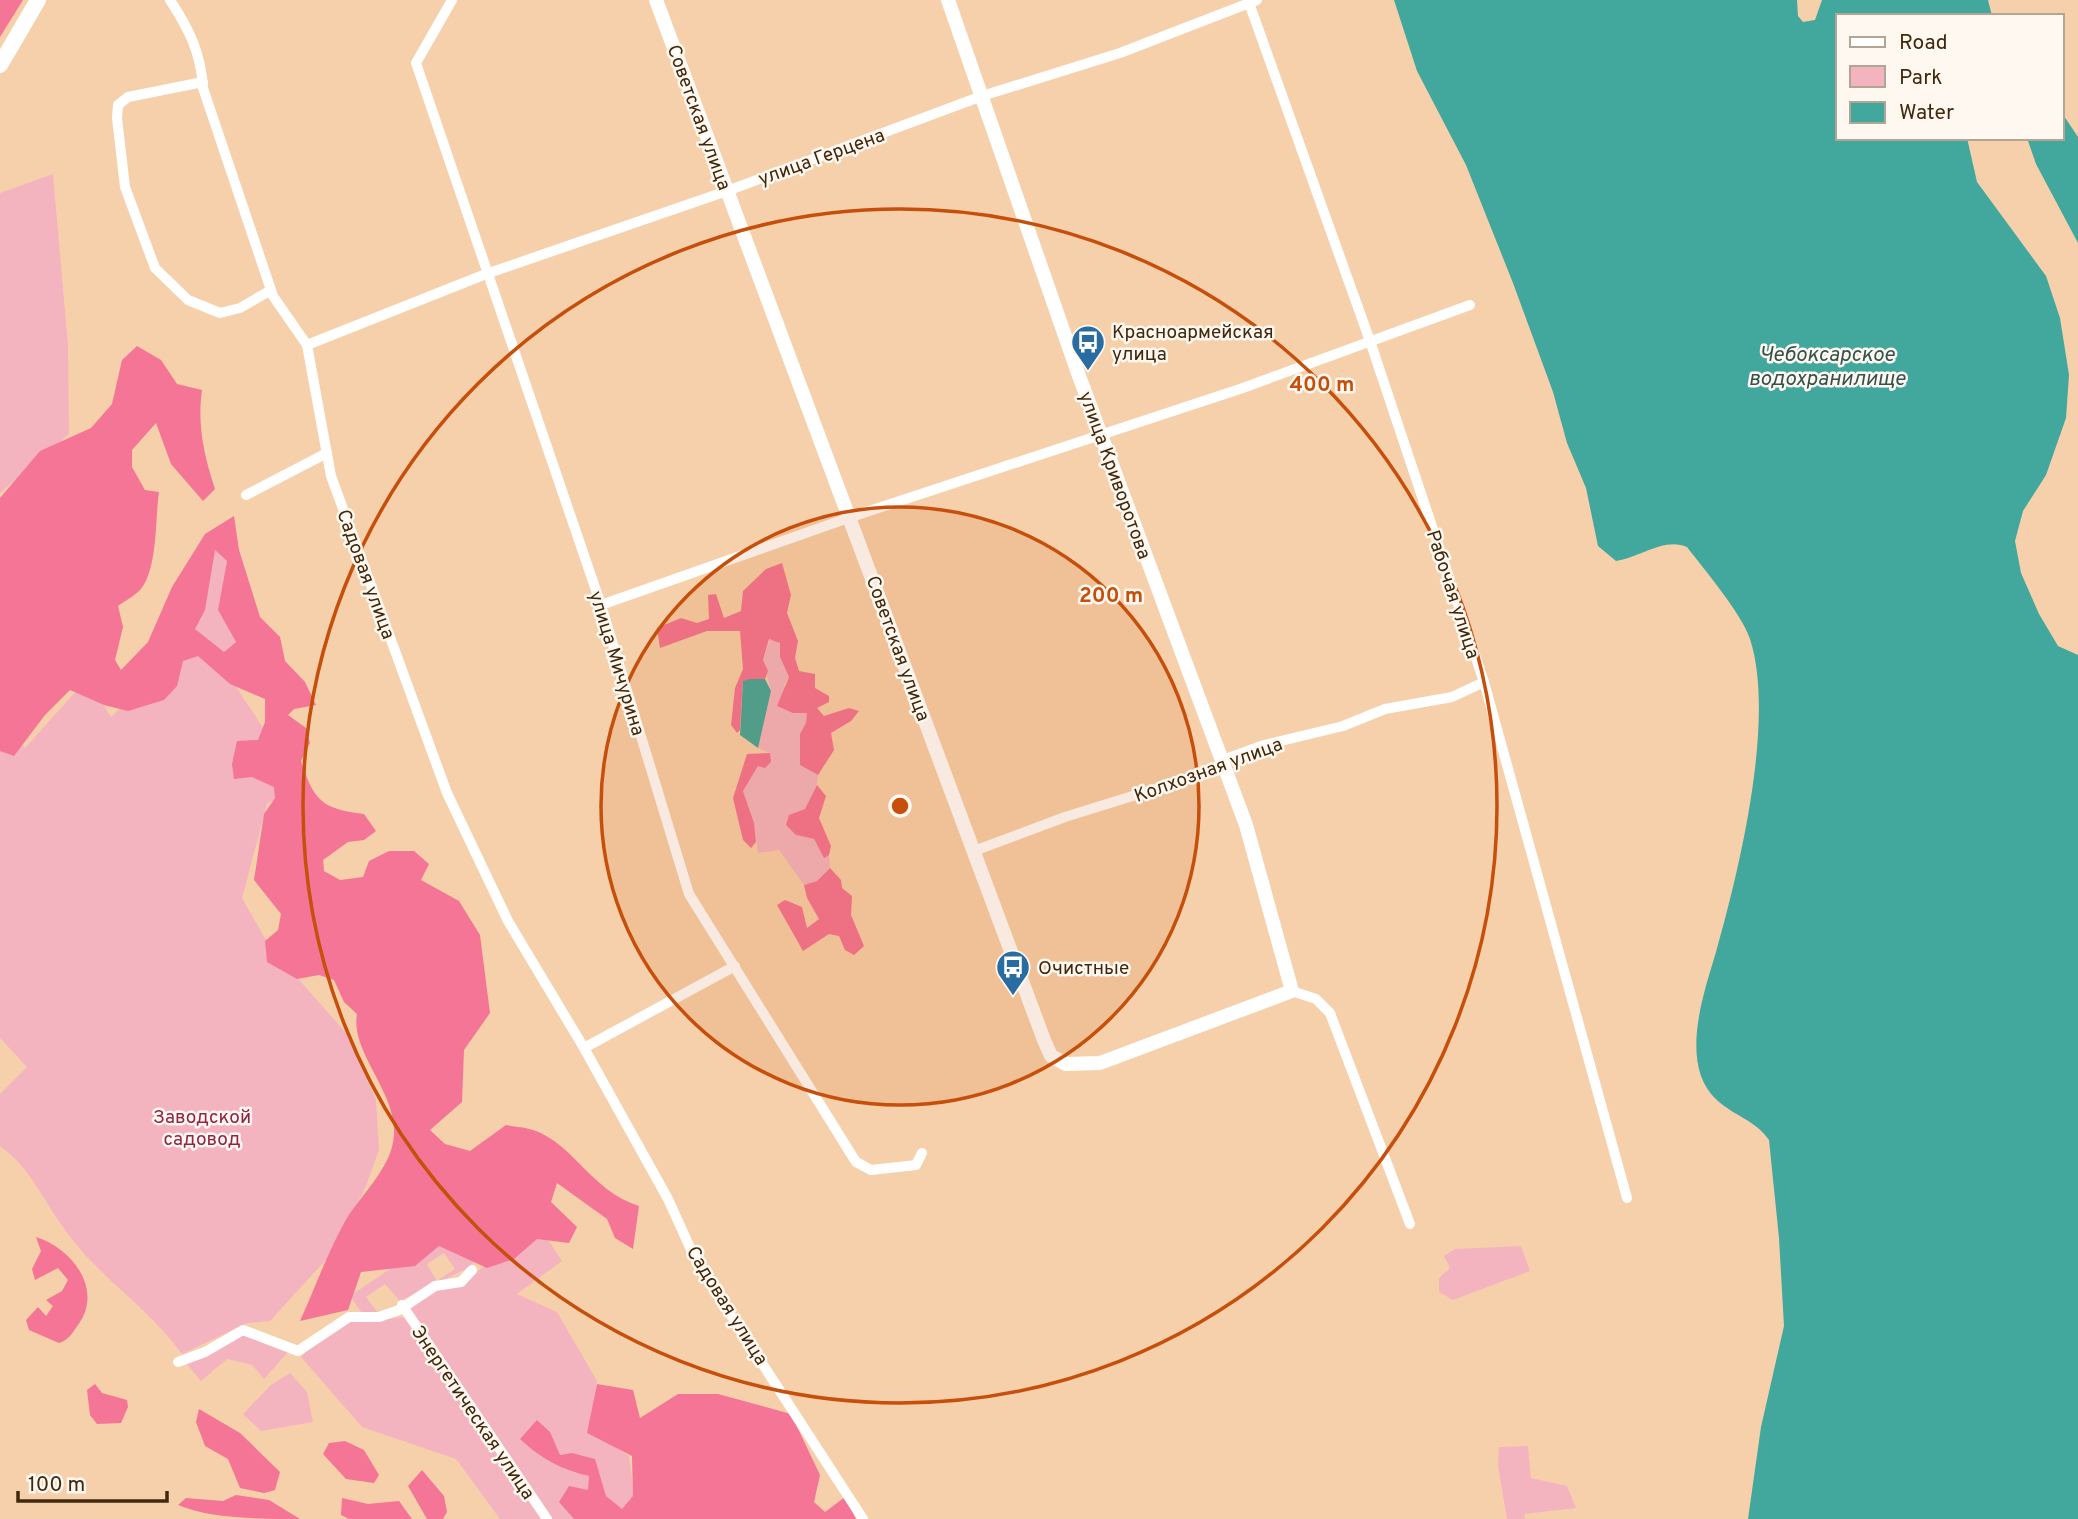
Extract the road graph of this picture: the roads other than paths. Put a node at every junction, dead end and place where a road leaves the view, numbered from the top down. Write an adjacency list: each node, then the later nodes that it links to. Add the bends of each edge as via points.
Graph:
1 (38, 0): 7 (main road)
2 (170, 0): 8 (street, Садовая улица, via 193,38)
3 (452, 0): 11 (street, улица Мичурина, via 416,63)
4 (656, 0): 10 (street, Советская улица)
5 (948, 0): 9 (street, улица Криворотова)
6 (1251, 1): 9 (street, улица Герцена, via 1120,53); 14 (street, Рабочая улица)
7 (0, 65)
8 (203, 82): 12 (street, Садовая улица); 12 (street, via 128,97 118,105 125,187 155,268 188,300 220,313 240,308)
9 (982, 96): 10 (street, улица Герцена); 16 (street, улица Криворотова)
10 (727, 191): 11 (street, улица Герцена); 19 (street, Советская улица)
11 (486, 274): 15 (street, улица Герцена); 20 (street, улица Мичурина)
12 (271, 290): 15 (street, Садовая улица)
13 (1470, 305): 14 (street)
14 (1370, 341): 16 (street); 21 (street, Рабочая улица)
15 (307, 345): 17 (street, Садовая улица)
16 (1101, 436): 19 (street); 22 (street, улица Криворотова)
17 (327, 453): 18 (street); 26 (street, Садовая улица, via 331,476 447,793 508,921)
18 (246, 495)
19 (851, 517): 20 (street); 23 (street, Советская улица)
20 (601, 605): 24 (street, улица Мичурина, via 689,894)
21 (1484, 682): 22 (street, Колхозная улица, via 1452,697 1385,709 1343,726); 28 (street, Рабочая улица)
22 (1223, 760): 23 (street, Колхозная улица, via 1213,771); 25 (street, улица Криворотова, via 1264,883)
23 (974, 851): 25 (street, Советская улица, via 1051,1056 1066,1064 1100,1063)
24 (736, 966): 26 (street); 27 (street, улица Мичурина, via 856,1163 871,1170 916,1166)
25 (1292, 991): 29 (street, via 1316,999 1329,1013)
26 (584, 1048): 34 (street, Садовая улица, via 668,1199 697,1263)
27 (922, 1153)
28 (1627, 1198)
29 (1410, 1224)
30 (472, 1269): 31 (street, Энергетическая улица, via 461,1282 435,1286)
31 (402, 1305): 32 (street, Энергетическая улица, via 379,1317 349,1317 298,1351 243,1330); 33 (street, Энергетическая улица)
32 (178, 1362)
33 (547, 1519)
34 (863, 1519)

